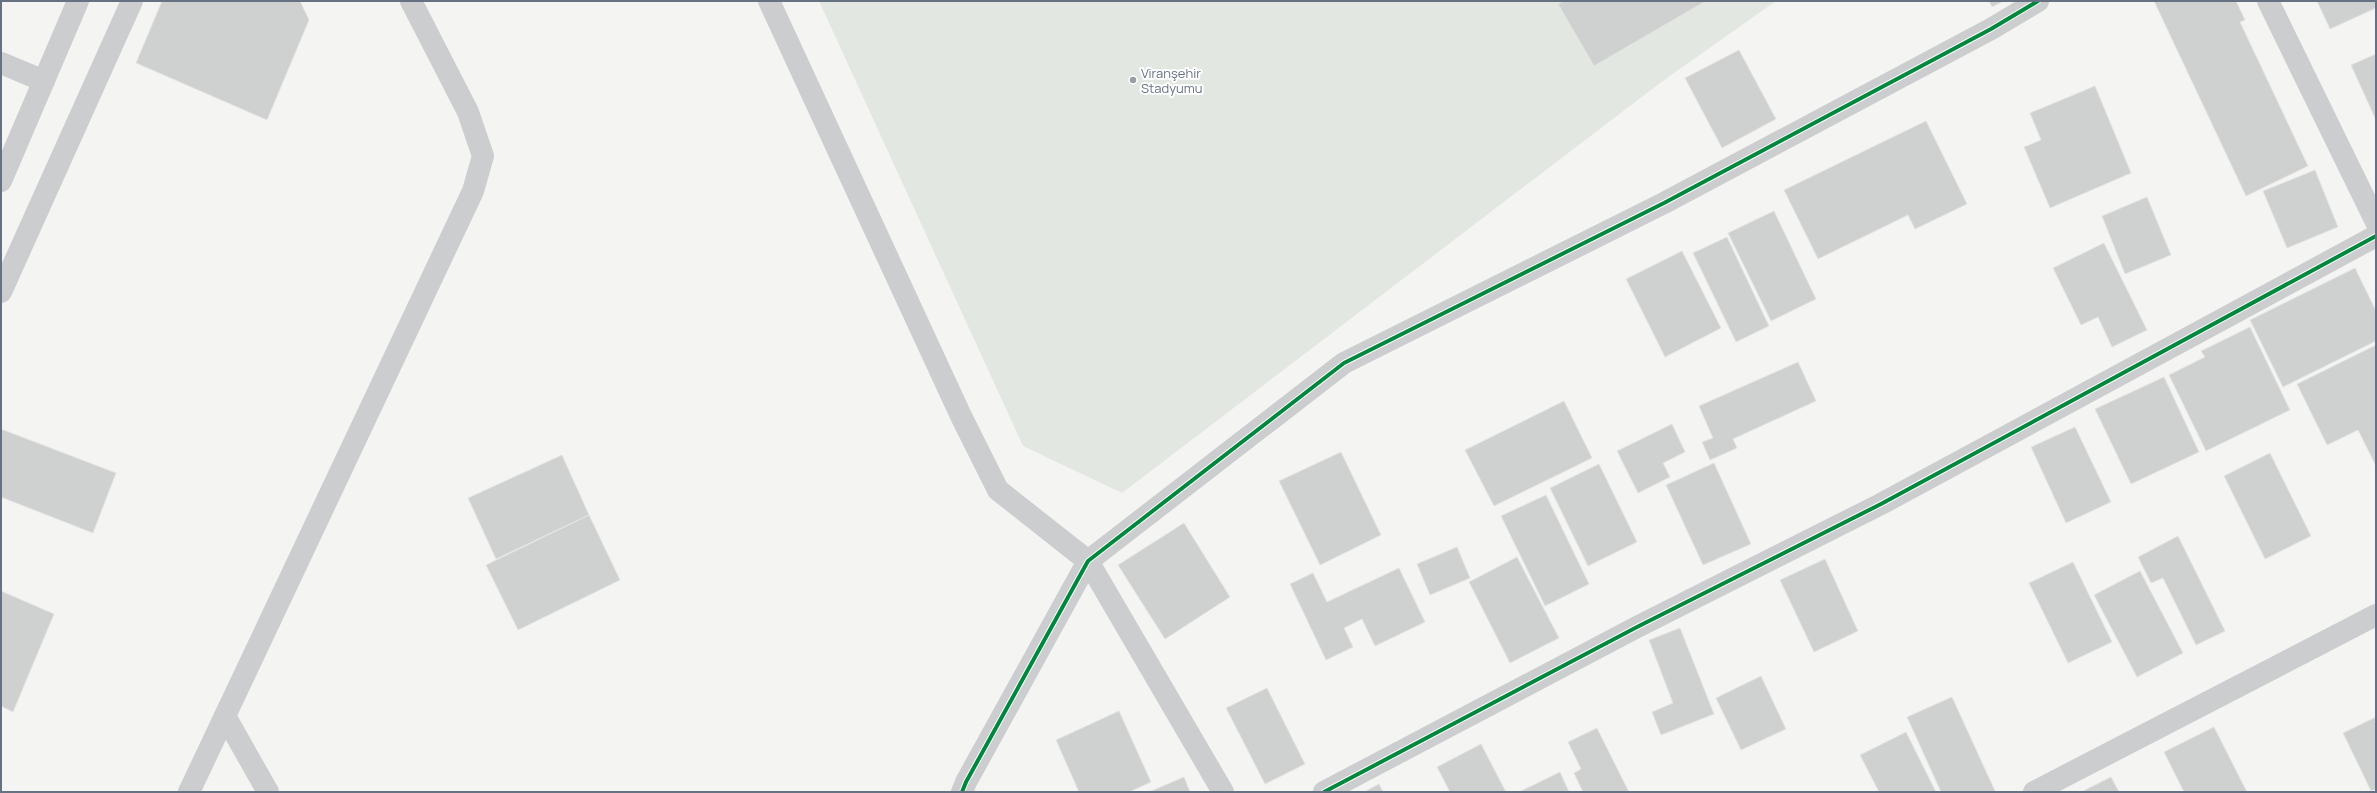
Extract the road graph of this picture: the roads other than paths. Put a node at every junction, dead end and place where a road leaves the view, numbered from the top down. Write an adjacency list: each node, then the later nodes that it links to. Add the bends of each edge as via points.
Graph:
1 (78, 1): 8 (street)
2 (132, 1): 12 (street)
3 (411, 1): 15 (street, via 468,112 483,156 473,191)
4 (769, 1): 13 (street, via 998,490)
5 (2038, 1): 13 (street, via 1991,29 1664,203 1344,363)
6 (2268, 1): 10 (street)
7 (1, 62): 8 (street)
8 (44, 81): 9 (street)
9 (1, 181)
10 (2376, 222)
11 (2376, 236): 20 (street, via 1888,500 1637,627)
12 (1, 292)
13 (1088, 561): 18 (street); 19 (street)
14 (2376, 615): 21 (street)
15 (225, 716): 16 (street); 17 (street)
16 (189, 792)
17 (268, 792)
18 (962, 792)
19 (1223, 792)
20 (1324, 792)
21 (2034, 792)

